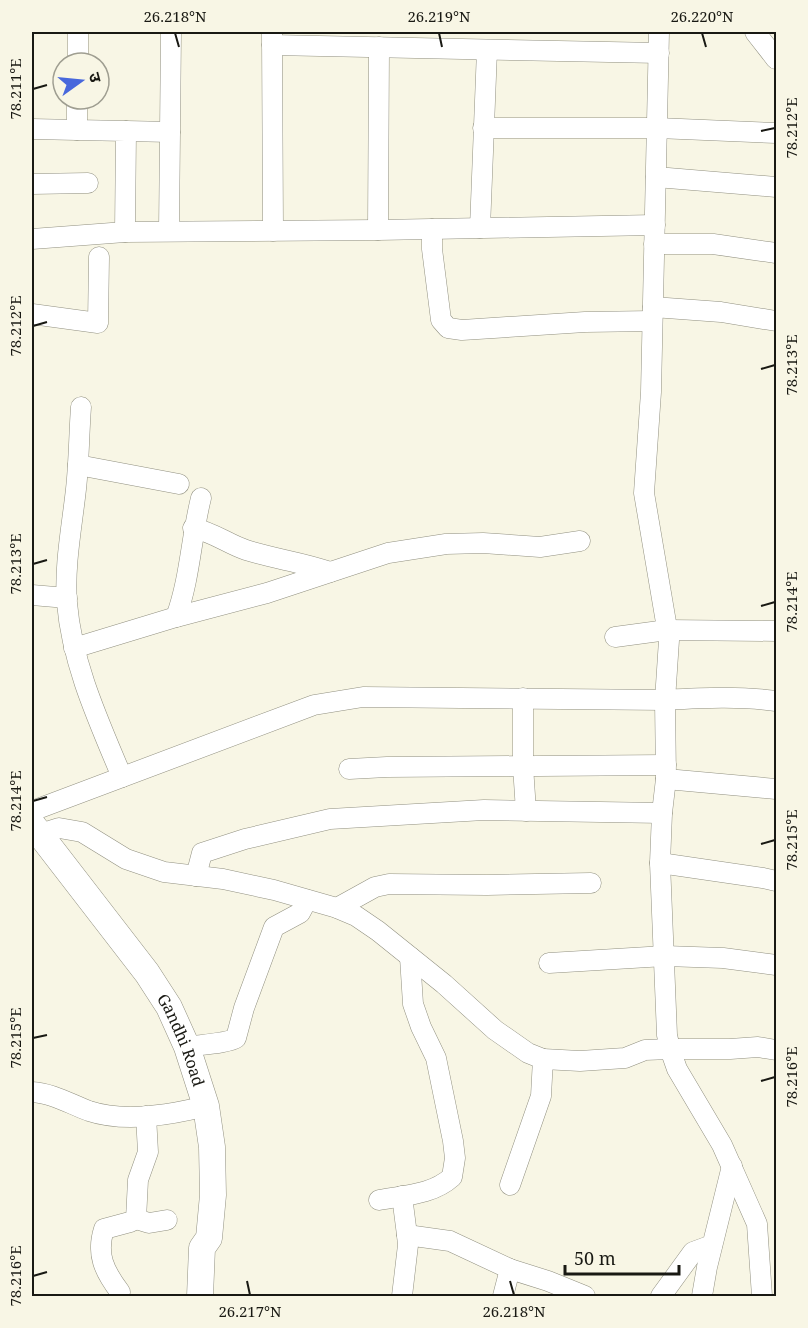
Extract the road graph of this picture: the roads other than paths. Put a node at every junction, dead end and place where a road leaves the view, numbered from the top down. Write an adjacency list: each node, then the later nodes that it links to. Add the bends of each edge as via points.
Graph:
1 (78, 32): 8 (street)
2 (171, 32): 17 (street)
3 (659, 32): 9 (street)
4 (754, 32): 10 (street)
5 (272, 38): 6 (street); 27 (street)
6 (380, 47): 7 (street); 25 (street)
7 (487, 50): 9 (street); 12 (street)
8 (78, 51)
9 (659, 53): 13 (street)
10 (777, 59)
11 (77, 111): 15 (street)
12 (483, 128): 13 (street); 23 (street)
13 (657, 128): 18 (street); 19 (street)
14 (32, 129): 15 (street)
15 (76, 130): 16 (street)
16 (126, 131): 17 (street); 28 (street)
17 (170, 132): 26 (street)
18 (777, 133)
19 (656, 177): 22 (street); 29 (street)
20 (88, 183): 21 (street)
21 (32, 184)
22 (777, 187)
23 (480, 228): 24 (street); 29 (street)
24 (432, 229): 25 (street); 34 (street, via 441,320 448,328 585,322)
25 (378, 230): 27 (street)
26 (169, 231): 27 (street); 28 (street)
27 (273, 231)
28 (125, 232): 30 (street)
29 (655, 234): 31 (street); 34 (street)
30 (32, 239)
31 (777, 253)
32 (99, 257): 33 (street, via 98,323)
33 (32, 314)
34 (652, 314): 35 (street, via 721,312); 46 (street, via 644,493)
35 (777, 321)
36 (81, 407): 37 (street)
37 (78, 465): 38 (street); 44 (street, via 69,537)
38 (179, 484)
39 (201, 498): 40 (street)
40 (194, 528): 42 (street, via 245,550); 45 (street, via 184,596)
41 (580, 541): 42 (street, via 540,547 446,544 388,553)
42 (330, 572): 45 (street)
43 (32, 595): 44 (street)
44 (67, 598): 49 (street)
45 (176, 617): 49 (street)
46 (667, 630): 47 (street); 48 (street); 51 (street)
47 (777, 631)
48 (615, 637)
49 (75, 648): 56 (street, via 94,710)
50 (523, 698): 51 (street); 53 (street); 56 (street, via 363,697 314,705)
51 (665, 700): 52 (street); 55 (street)
52 (777, 701)
53 (523, 766): 54 (street); 55 (street); 58 (street)
54 (349, 770)
55 (666, 772): 57 (street); 59 (street)
56 (122, 777): 60 (street)
57 (777, 789)
58 (526, 811): 59 (street); 62 (street, via 330,819 245,839 202,854)
59 (662, 813): 61 (street)
60 (34, 823): 62 (street, via 82,832 126,859 164,872); 71 (main road, Gandhi Road, via 147,973 169,1007)
61 (660, 863): 63 (street); 67 (street)
62 (196, 876): 65 (street)
63 (777, 881)
64 (591, 883): 66 (street, via 389,884 375,887)
65 (307, 900): 66 (street); 71 (street, via 300,913 274,927 234,1041)
66 (338, 908): 68 (street, via 356,916)
67 (665, 956): 69 (street); 70 (street); 72 (street)
68 (410, 957): 74 (street, via 495,1030); 80 (street, via 413,1004 436,1058 455,1158 452,1177 442,1186)
69 (549, 963)
70 (777, 965)
71 (187, 1047): 76 (main road, Gandhi Road)
72 (669, 1049): 73 (street); 74 (street, via 645,1050 625,1058); 78 (street)
73 (777, 1050)
74 (543, 1059): 79 (street, via 541,1096)
75 (32, 1092): 77 (street, via 105,1115)
76 (206, 1106): 77 (street); 85 (main road, Gandhi Road, via 212,1147)
77 (146, 1116): 82 (street, via 148,1152 138,1180)
78 (732, 1166): 86 (street); 96 (street, via 757,1224)
79 (510, 1185)
80 (402, 1196): 81 (street); 84 (street)
81 (379, 1200)
82 (136, 1219): 83 (street, via 148,1223); 88 (street, via 104,1228 100,1243 106,1272)
83 (167, 1220)
84 (407, 1235): 87 (street, via 450,1241); 91 (street)
85 (209, 1238): 89 (main road, via 202,1248); 90 (main road, Gandhi Road, via 217,1247)
86 (712, 1245): 94 (street, via 693,1252); 95 (street)
87 (510, 1269): 92 (street); 93 (street)
88 (120, 1292)
89 (200, 1296)
90 (217, 1296)
91 (402, 1296)
92 (503, 1296)
93 (585, 1296)
94 (661, 1296)
95 (702, 1296)
96 (762, 1296)

